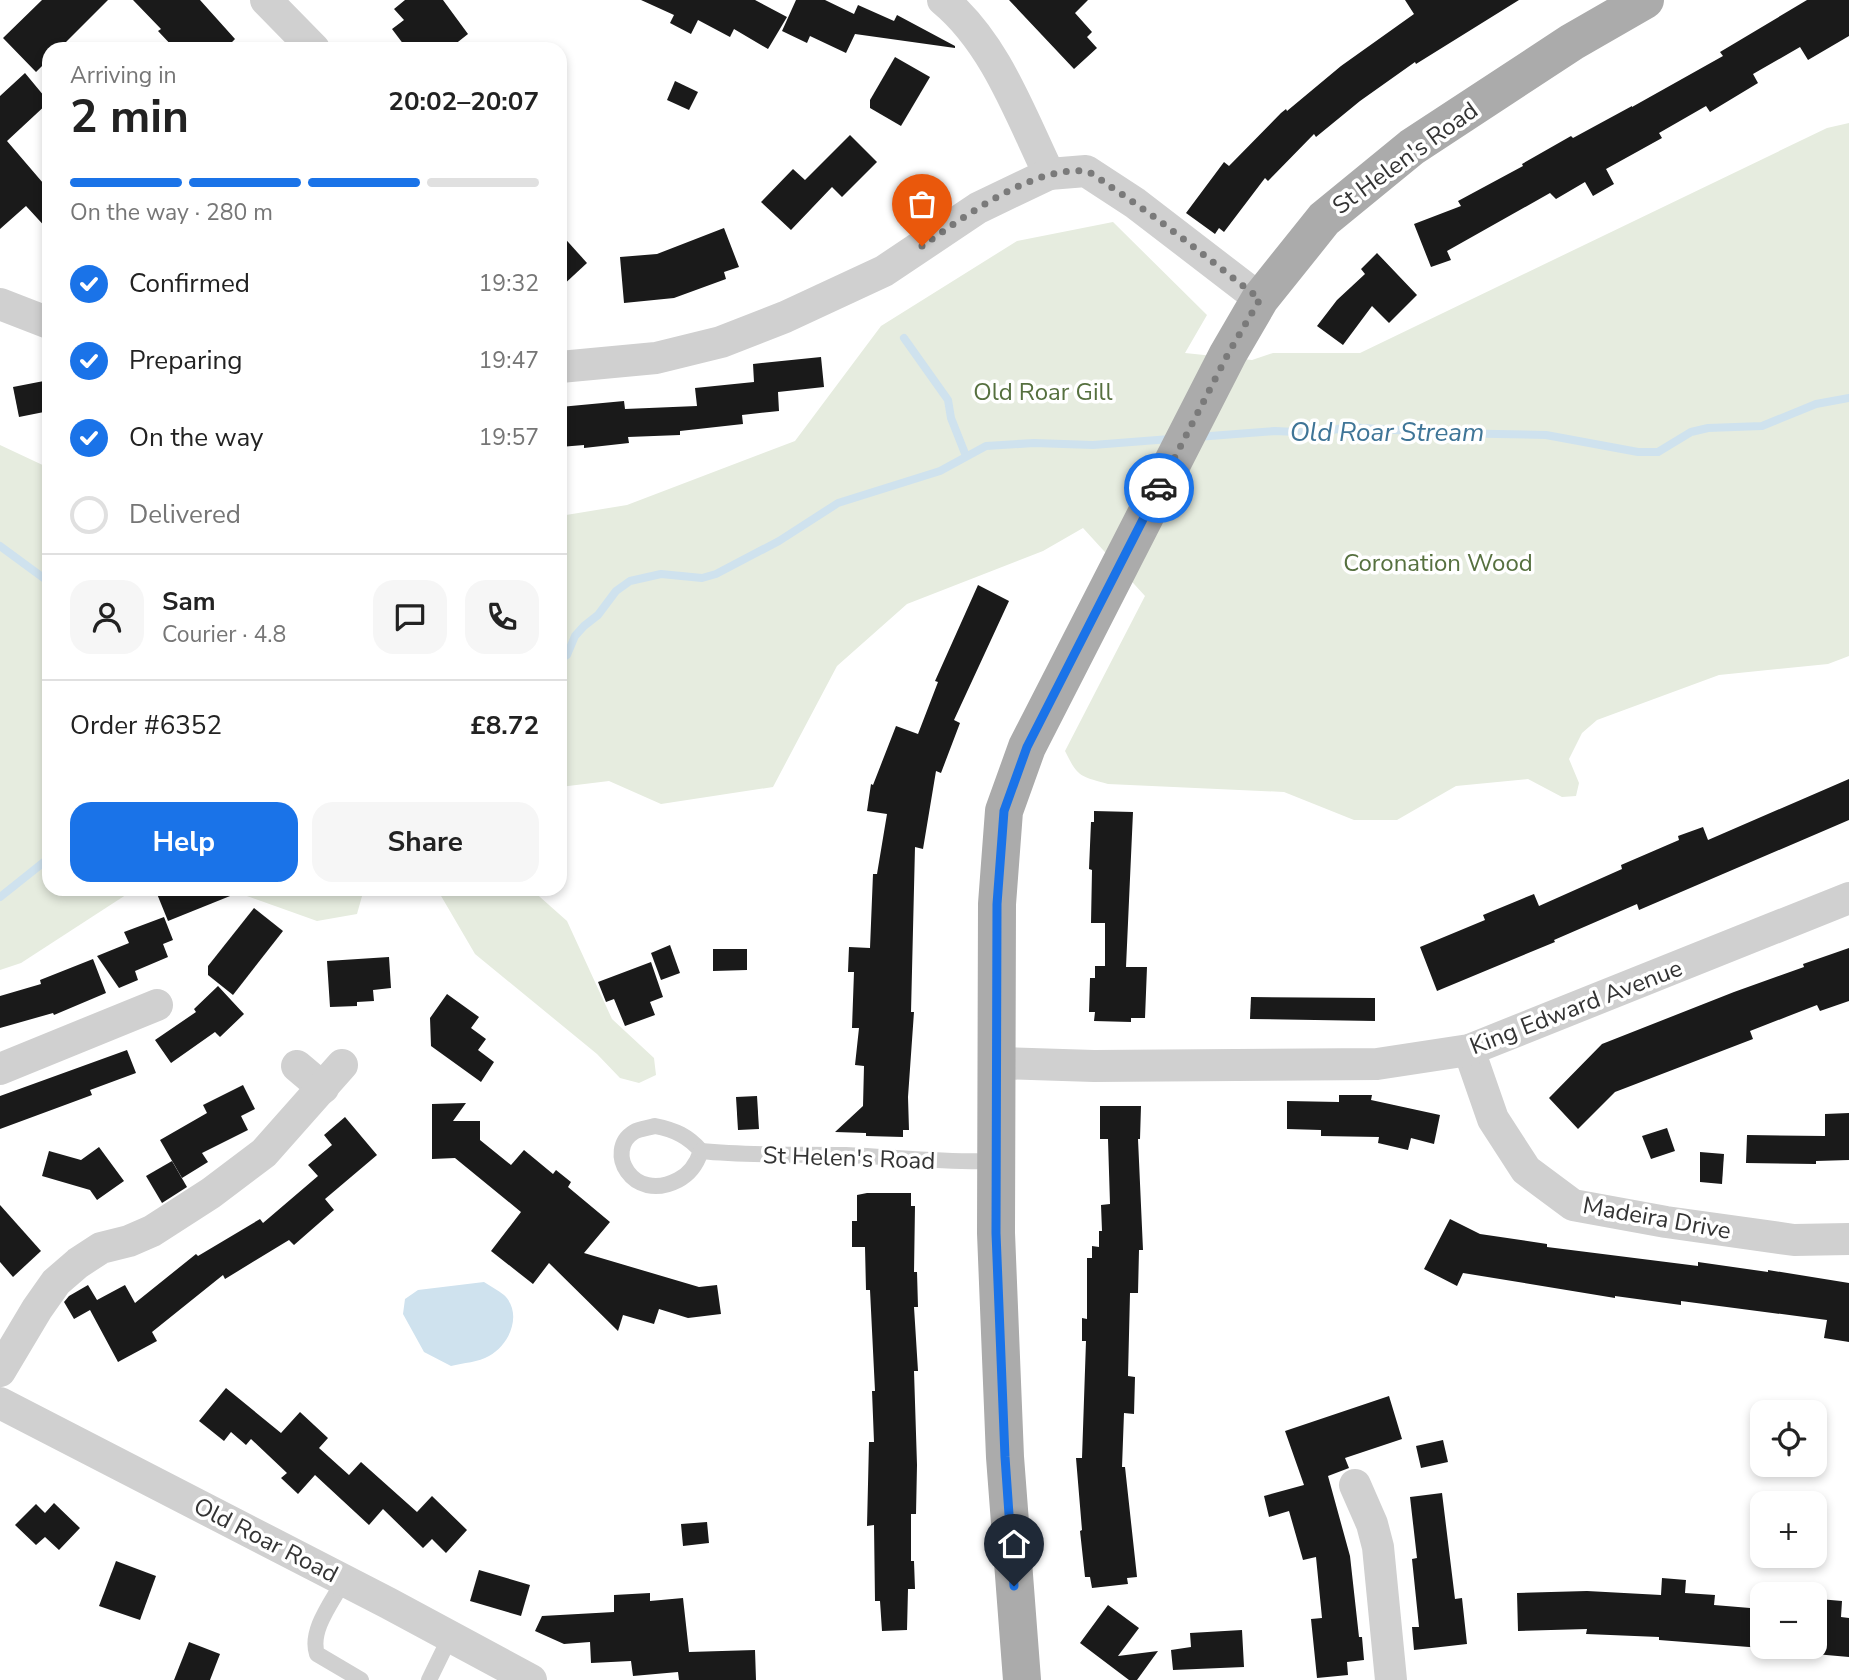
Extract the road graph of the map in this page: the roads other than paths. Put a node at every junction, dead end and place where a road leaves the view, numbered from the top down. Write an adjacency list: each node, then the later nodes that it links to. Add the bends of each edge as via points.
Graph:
1 (266, 0): 4 (street)
2 (943, 0): 5 (street, via 983,44)
3 (1645, 0): 6 (main road, St Helen's Road, via 1412,147 1324,219)
4 (307, 42)
5 (1049, 174): 6 (street, via 1086,171); 9 (street, via 978,208 884,271 785,317 721,342 656,358)
6 (1260, 299): 13 (main road, St Helen's Road, via 1027,747 1004,811 997,904)
7 (0, 304): 8 (street)
8 (42, 320)
9 (567, 366)
10 (1849, 898): 12 (street, King Edward Avenue)
11 (157, 1005): 15 (street, via 134,1029)
12 (1469, 1050): 13 (street, King Edward Avenue, via 1377,1064); 18 (street, Madeira Drive, via 1493,1119 1526,1170 1573,1205 1794,1240)
13 (998, 1063): 17 (main road, St Helen's Road)
14 (296, 1066): 19 (street, via 332,1077 264,1153 211,1193 152,1231 101,1248 56,1282)
15 (0, 1069)
16 (701, 1151): 16 (lane, via 683,1178 660,1187 638,1182 625,1169 621,1152 634,1131 654,1126 674,1129); 17 (lane, St Helen's Road)
17 (997, 1161): 27 (main road, St Helen's Road, via 1005,1457)
18 (1849, 1239)
19 (0, 1371)
20 (0, 1402): 22 (street, Old Roar Road)
21 (1354, 1485): 28 (street, via 1378,1547)
22 (344, 1580): 23 (street, Old Roar Road); 24 (lane, via 314,1644 317,1654)
23 (450, 1637): 25 (lane); 26 (street, Old Roar Road)
24 (361, 1680)
25 (429, 1680)
26 (531, 1680)
27 (1022, 1680)
28 (1391, 1680)

